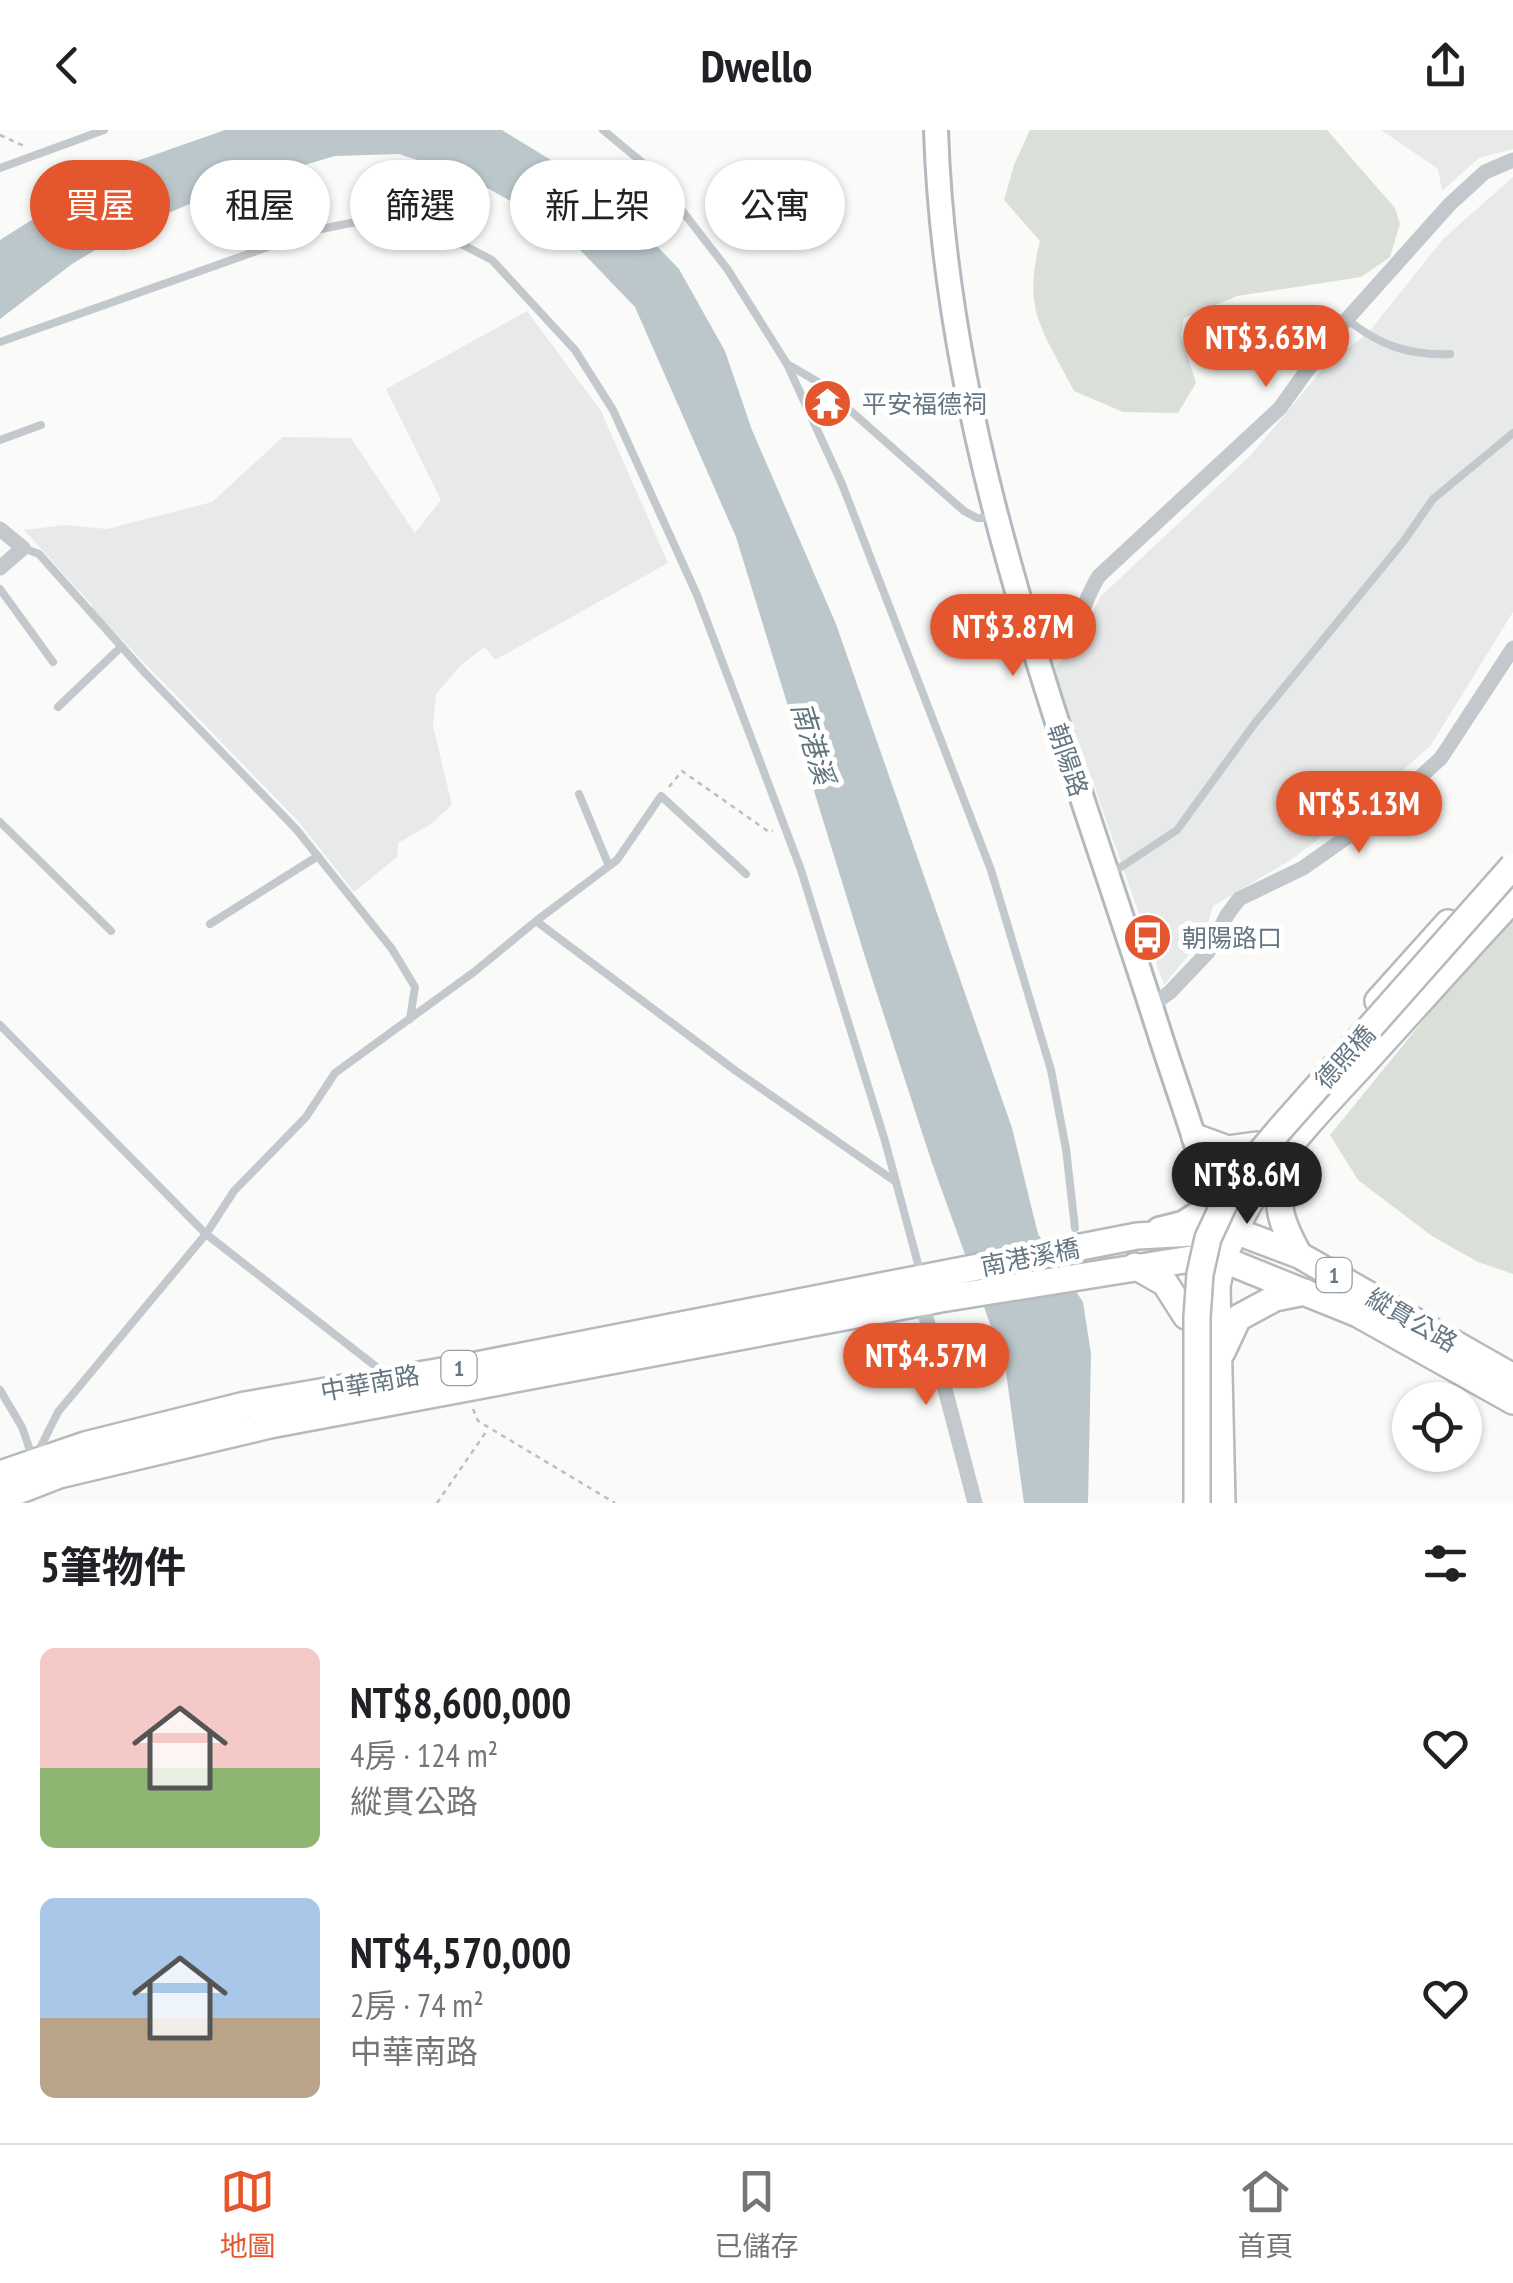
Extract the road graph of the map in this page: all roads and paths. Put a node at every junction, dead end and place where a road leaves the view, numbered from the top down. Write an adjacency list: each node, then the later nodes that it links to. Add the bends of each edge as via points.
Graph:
1 (104, 130): 5 (lane)
2 (603, 130): 11 (lane, via 649,168 728,270)
3 (936, 130): 15 (street, 朝陽路, via 948,286)
4 (0, 134): 5 (path)
5 (39, 154): 7 (lane)
6 (1513, 160): 8 (street, via 1485,172 1450,204)
7 (0, 168)
8 (1348, 320): 10 (lane, via 1395,348); 22 (street, via 1280,408 1099,576 1064,642)
9 (0, 342): 28 (lane, via 316,230 362,222 419,222 492,260 575,350 613,410 697,595)
10 (1450, 354)
11 (787, 364): 15 (lane, via 818,382 964,511); 48 (lane, via 842,484 991,870 1052,1070)
12 (41, 425): 14 (lane)
13 (1513, 434): 34 (lane, via 1433,499 1177,830)
14 (0, 440)
15 (996, 518): 22 (street, 朝陽路)
16 (0, 529): 17 (street)
17 (24, 548): 18 (street); 20 (lane, via 39,554)
18 (0, 568)
19 (0, 589): 23 (lane)
20 (121, 646): 24 (lane); 29 (lane)
21 (1513, 648): 40 (street, via 1441,758 1382,813 1302,868 1239,900 1208,952)
22 (1034, 659): 34 (street, 朝陽路)
23 (53, 662)
24 (58, 707)
25 (578, 794): 31 (lane)
26 (661, 796): 28 (path, via 682,771 768,832); 31 (lane); 33 (lane)
27 (0, 822): 39 (lane)
28 (784, 828): 46 (lane)
29 (318, 856): 38 (lane); 41 (lane, via 415,987)
30 (1513, 856): 44 (main road, via 1413,959)
31 (609, 866): 37 (lane)
32 (1513, 866): 74 (main road, 德照橋, bridge, via 1281,1128 1224,1204 1200,1274)
33 (746, 874)
34 (1108, 876): 40 (street, 朝陽路)
35 (1513, 880): 75 (main road, 德照橋, via 1278,1146 1230,1212 1208,1291)
36 (1513, 899): 45 (main road)
37 (536, 921): 41 (lane); 46 (lane)
38 (210, 924)
39 (111, 931)
40 (1151, 1006): 43 (street, 朝陽路)
41 (410, 1019): 50 (lane, via 335,1073 306,1117 234,1190)
42 (0, 1025): 50 (lane)
43 (1195, 1137): 44 (main road, via 1228,1150); 47 (street, 朝陽路)
44 (1257, 1144): 47 (main road)
45 (1286, 1151): 49 (main road); 52 (main road, via 1280,1221)
46 (896, 1182): 56 (lane)
47 (1214, 1203): 49 (main road); 51 (street, via 1183,1223)
48 (1075, 1228)
49 (1219, 1231): 51 (main road, 縱貫公路 / 1); 52 (main road, 縱貫公路 / 1); 53 (main road); 54 (main road)
50 (206, 1234): 61 (lane); 67 (lane, via 58,1412)
51 (1137, 1236): 56 (main road, 南港溪橋 / 1)
52 (1299, 1255): 60 (main road, 縱貫公路 / 1)
53 (1191, 1259): 54 (main road, 縱貫公路 / 1); 55 (main road, 縱貫公路 / 1); 58 (main road)
54 (1222, 1259): 57 (main road, 縱貫公路 / 1); 59 (main road)
55 (1136, 1266): 56 (main road, 南港溪橋 / 1); 58 (main road, via 1165,1284)
56 (930, 1289): 61 (main road, 中華南路 / 1); 62 (main road, 中華南路 / 1); 72 (street)
57 (1306, 1292): 59 (main road, via 1274,1298 1238,1318); 64 (main road, 縱貫公路 / 1)
58 (1186, 1316): 73 (main road)
59 (1220, 1356): 76 (main road)
60 (1513, 1377)
61 (391, 1379): 65 (main road, 中華南路 / 1)
62 (464, 1387): 65 (main road, 中華南路 / 1); 66 (path, via 478,1421)
63 (0, 1390): 67 (lane)
64 (1513, 1401)
65 (219, 1424): 67 (main road, 中華南路 / 1)
66 (489, 1428): 70 (path); 71 (path)
67 (37, 1471): 68 (main road, 中華南路 / 1); 69 (main road, 中華南路 / 1)
68 (0, 1474)
69 (0, 1498)
70 (437, 1503)
71 (615, 1503)
72 (974, 1503)
73 (1186, 1503)
74 (1198, 1503)
75 (1206, 1503)
76 (1222, 1503)

